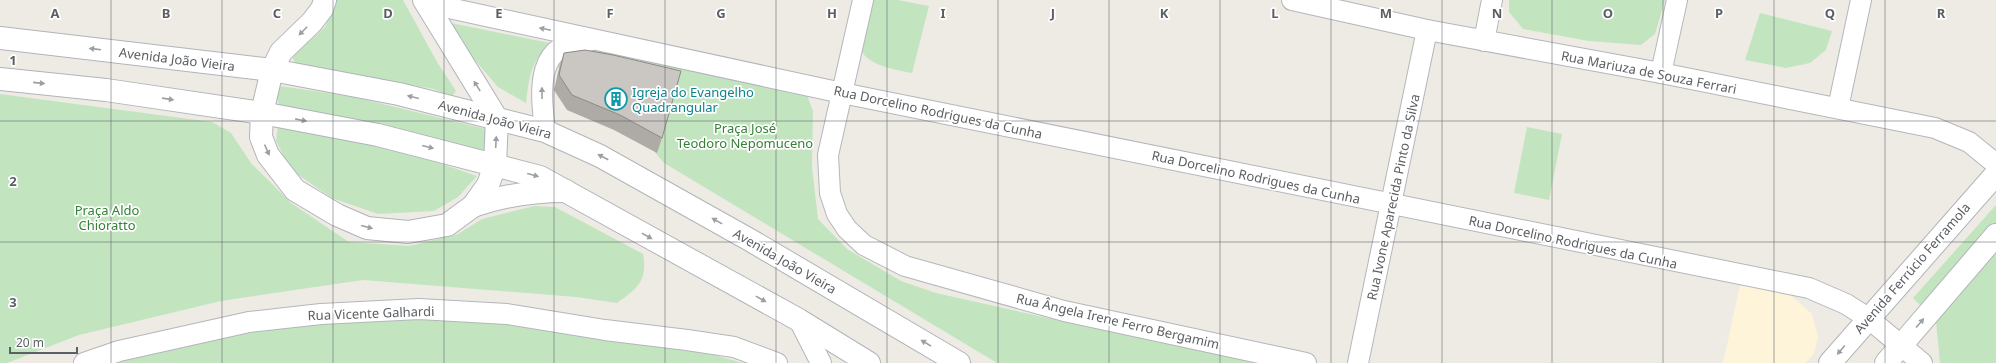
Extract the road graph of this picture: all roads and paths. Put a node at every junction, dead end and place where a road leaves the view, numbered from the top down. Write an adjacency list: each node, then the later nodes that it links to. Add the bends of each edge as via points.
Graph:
1 (325, 0): 12 (main road, one-way to 12, via 312,22 281,52)
2 (863, 0): 15 (street, Rua Ângela Irene Ferro Bergamim)
3 (1492, 0): 11 (street)
4 (1677, 0): 13 (street)
5 (1861, 0): 16 (street)
6 (1298, 1): 8 (street, Rua Mariuza de Souza Ferrari)
7 (425, 2): 10 (street, Rua Dorcelino Rodrigues da Cunha, one-way to 7); 18 (main road, one-way to 7)
8 (1427, 30): 11 (street, Rua Mariuza de Souza Ferrari); 24 (street, Rua Ivone Aparecida Pinto da Silva)
9 (0, 38): 12 (main road, Avenida João Vieira, one-way to 9)
10 (597, 41): 15 (street, Rua Dorcelino Rodrigues da Cunha); 19 (street, Rua Dorcelino Rodrigues da Cunha, one-way to 10, via 541,90 544,71 554,53 585,41)
11 (1484, 41): 13 (street, Rua Mariuza de Souza Ferrari)
12 (272, 70): 17 (main road); 18 (main road, Avenida João Vieira, one-way to 12, via 399,94)
13 (1661, 74): 16 (street, Rua Mariuza de Souza Ferrari)
14 (0, 79): 17 (main road, one-way to 17, via 106,90)
15 (842, 92): 24 (street, Rua Dorcelino Rodrigues da Cunha); 35 (street, Rua Ângela Irene Ferro Bergamim, via 828,155 830,193 837,214 847,229 864,245 905,266 1064,311)
16 (1838, 108): 21 (street, Rua Mariuza de Souza Ferrari, via 1935,128 1969,142)
17 (262, 113): 20 (main road, one-way to 20, via 378,135); 25 (main road, one-way to 25, via 261,136 268,155 295,190 337,215 367,228 408,232 447,225)
18 (497, 119): 19 (main road, Avenida João Vieira); 20 (main road, one-way to 18)
19 (545, 131): 34 (main road, Avenida João Vieira, one-way to 19, via 614,163)
20 (495, 164): 23 (main road, one-way to 23, via 540,177); 25 (main road, via 488,185)
21 (1996, 164)
22 (1996, 174): 27 (main road, Avenida Ferrúcio Ferramola)
23 (568, 191): 25 (main road, via 520,193); 28 (main road, one-way to 28)
24 (1391, 204): 27 (street, Rua Dorcelino Rodrigues da Cunha, via 1809,288 1846,304); 36 (street, Rua Ivone Aparecida Pinto da Silva)
25 (474, 206)
26 (1996, 235): 29 (main road, one-way to 26)
27 (1868, 318): 29 (street, Rua Dorcelino Rodrigues da Cunha); 37 (main road, Avenida Ferrúcio Ferramola, one-way to 37)
28 (799, 320): 32 (street); 33 (main road)
29 (1901, 345): 38 (main road); 39 (street, Rua Dorcelino Rodrigues da Cunha)
30 (84, 363): 31 (street, Rua Vicente Galhardi, via 119,352 250,322 321,314 419,309 507,314 734,347)
31 (777, 363)
32 (821, 363)
33 (869, 363)
34 (959, 363)
35 (1306, 363)
36 (1358, 363)
37 (1830, 363)
38 (1886, 363)
39 (1922, 363)

